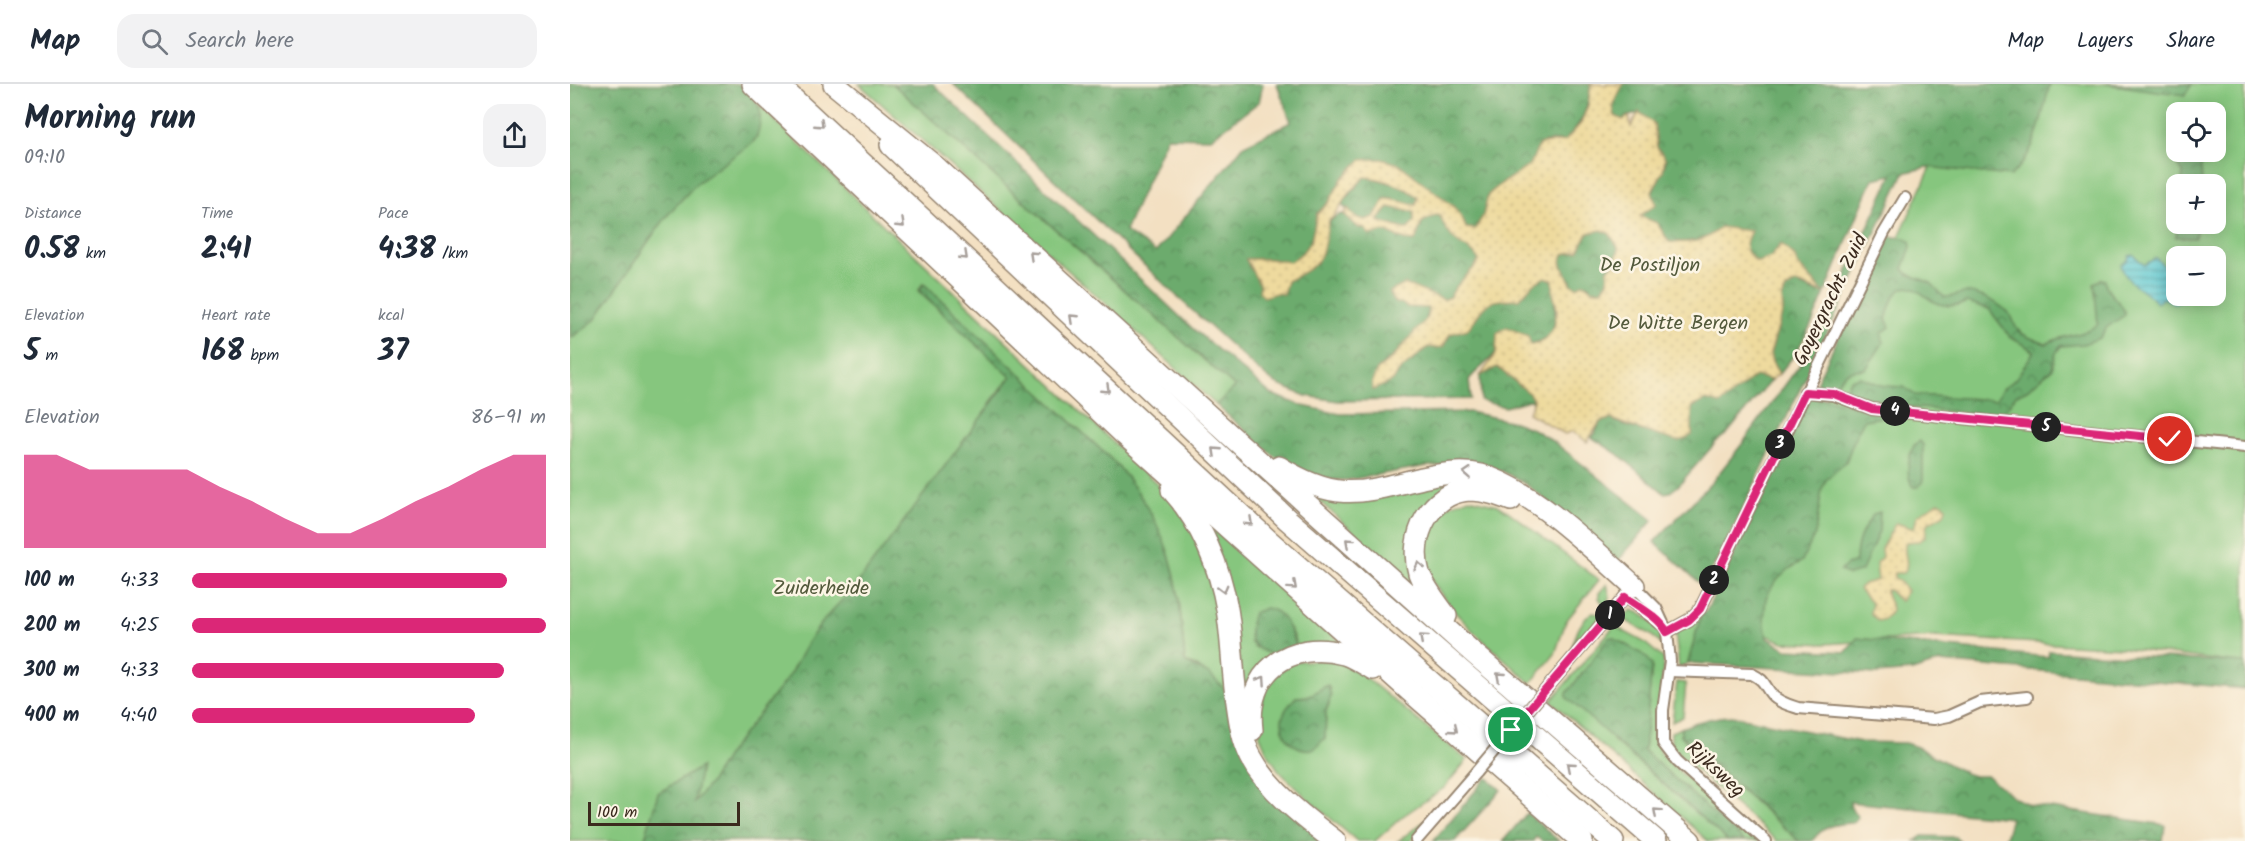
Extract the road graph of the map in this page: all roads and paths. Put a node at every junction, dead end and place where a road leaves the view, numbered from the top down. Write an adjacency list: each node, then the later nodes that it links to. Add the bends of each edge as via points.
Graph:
1 (753, 84): 7 (highway, one-way to 7)
2 (777, 84): 20 (highway, one-way to 20, via 1269,541)
3 (827, 84): 21 (highway, one-way to 3, via 1288,520)
4 (834, 84): 8 (highway, one-way to 4, via 947,176)
5 (1905, 198): 6 (street, Goyergracht Zuid)
6 (1805, 392): 9 (street, via 1834,394 1872,409); 11 (street, Goyergracht Zuid, via 1700,609 1689,620)
7 (1125, 435): 14 (highway, one-way to 14); 16 (highway, one-way to 16, via 1186,508 1214,562 1227,611 1240,724 1252,759 1311,823)
8 (1231, 436): 10 (highway, one-way to 8, via 1554,517 1508,485 1479,474 1456,472 1365,492 1326,490 1299,479); 12 (highway, one-way to 8)
9 (2245, 447)
10 (1630, 592): 11 (street, via 1656,608); 12 (highway, one-way to 10, via 1425,588 1416,554 1418,532 1425,517 1454,493 1490,492 1511,500 1606,578); 18 (street, bridge)
11 (1665, 629): 13 (street)
12 (1471, 651): 22 (highway, one-way to 12)
13 (1669, 674): 15 (street, via 1752,674 1763,679 1772,695 1798,708 1934,719 1980,702); 23 (street, Rijksweg, via 1663,743 1677,761)
14 (1410, 691): 17 (highway, one-way to 14, via 1316,815 1265,762 1252,735 1254,692 1281,659 1317,650 1346,654); 19 (highway, one-way to 19)
15 (2027, 697)
16 (1335, 841)
17 (1352, 841)
18 (1416, 841)
19 (1582, 841)
20 (1613, 841)
21 (1656, 841)
22 (1690, 841)
23 (1766, 841)

